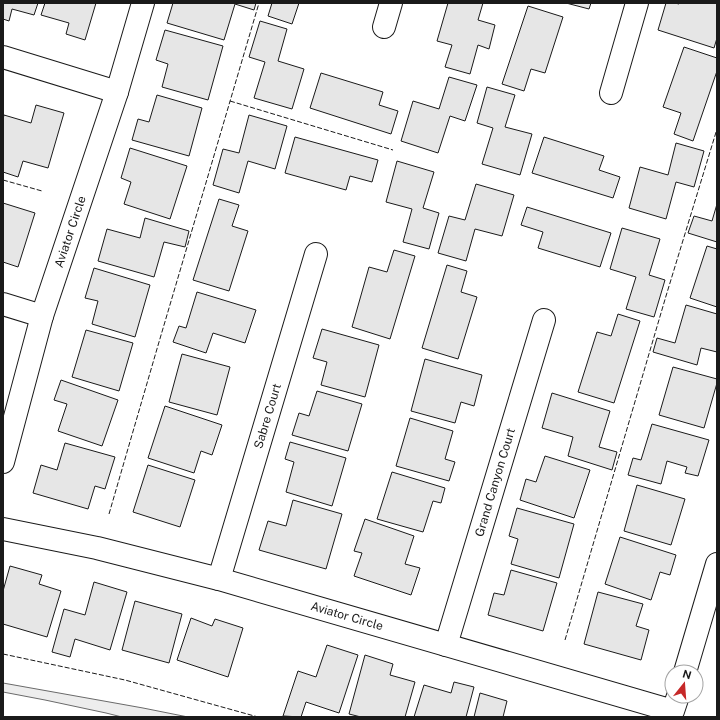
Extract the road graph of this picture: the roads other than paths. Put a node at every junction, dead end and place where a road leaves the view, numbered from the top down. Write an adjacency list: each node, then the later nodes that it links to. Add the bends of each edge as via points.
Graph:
1 (143, 3): 6 (street, Aviator Circle)
2 (391, 3): 4 (street)
3 (637, 3): 7 (street)
4 (384, 27)
5 (3, 57): 6 (street)
6 (117, 92): 10 (street, Aviator Circle)
7 (611, 93)
8 (316, 254): 15 (street, Sabre Court)
9 (3, 304): 10 (street)
10 (42, 316): 12 (street, Aviator Circle)
11 (544, 320): 16 (street, Grand Canyon Court)
12 (3, 462)
13 (3, 529): 15 (street, Aviator Circle, via 97,548)
14 (717, 564): 17 (street)
15 (219, 579): 16 (street, Aviator Circle)
16 (446, 645): 18 (street, Aviator Circle, via 673,711)
17 (687, 664)
18 (675, 704)

